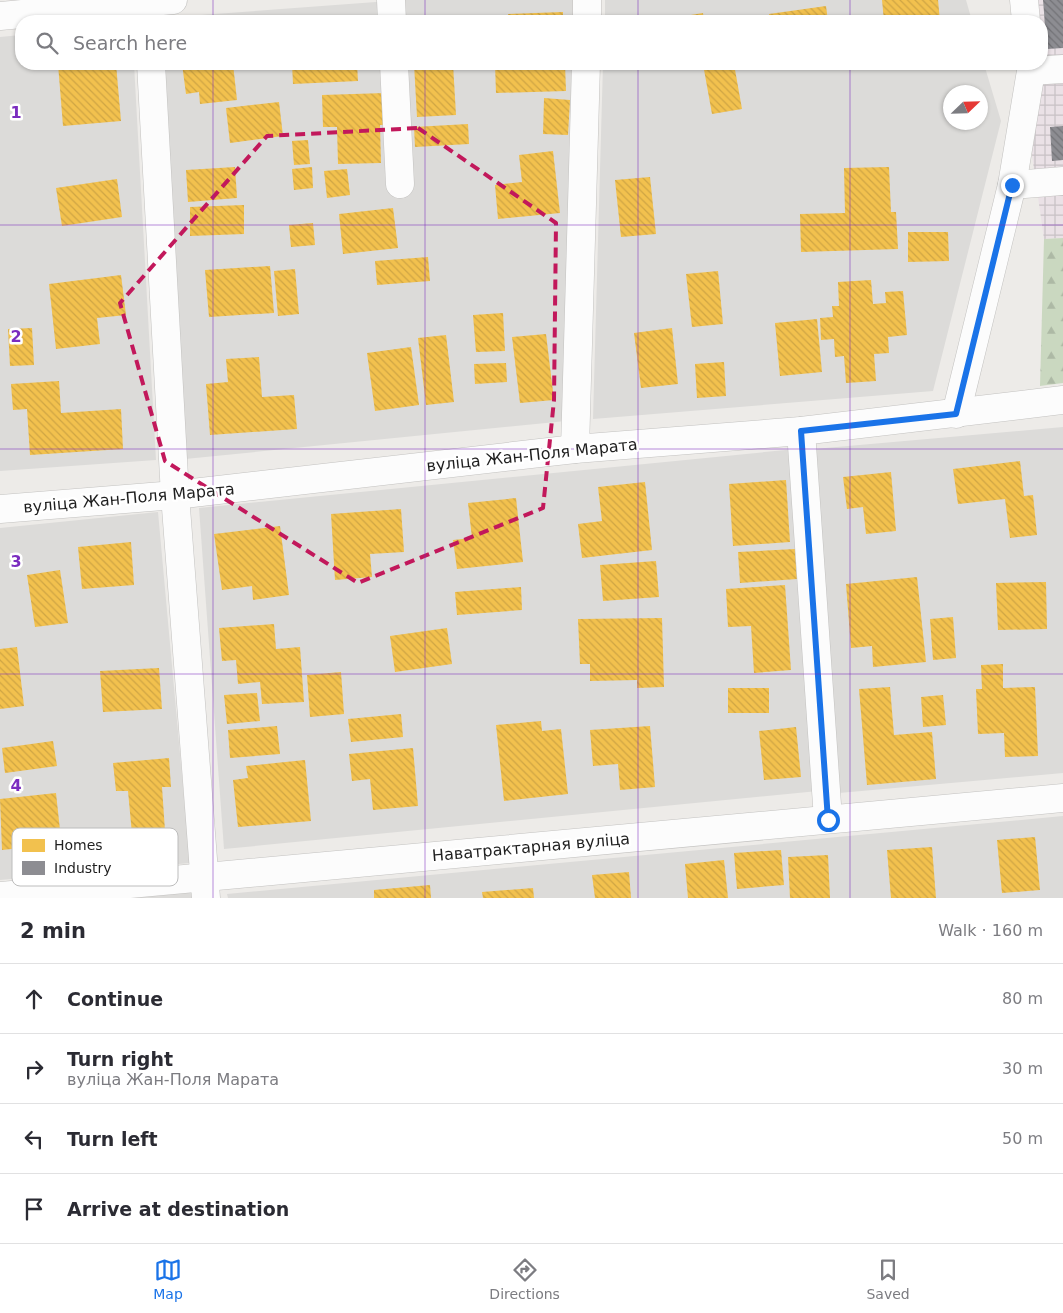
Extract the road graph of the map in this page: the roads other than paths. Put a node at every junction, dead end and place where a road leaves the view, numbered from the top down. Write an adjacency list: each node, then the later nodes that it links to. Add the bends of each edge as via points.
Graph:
1 (391, 0): 7 (street)
2 (587, 0): 8 (street)
3 (1024, 0): 9 (street)
4 (156, 8): 6 (street)
5 (15, 15): 10 (street)
6 (20, 15)
7 (392, 15)
8 (587, 15)
9 (1025, 15)
10 (0, 16)
11 (1048, 68): 12 (street)
12 (1063, 69)
13 (151, 70): 24 (street)
14 (394, 70): 18 (street)
15 (586, 70): 23 (street)
16 (1031, 70): 19 (street)
17 (1063, 181): 19 (street)
18 (400, 184)
19 (1012, 185): 21 (street)
20 (1063, 400): 21 (street, вуліца Жан-Поля Марата)
21 (956, 414): 22 (street, вуліца Жан-Поля Марата)
22 (801, 431): 23 (street, вуліца Жан-Поля Марата); 27 (street)
23 (575, 449): 24 (street, вуліца Жан-Поля Марата)
24 (175, 495): 25 (street, вуліца Жан-Поля Марата); 28 (street)
25 (0, 509)
26 (1063, 798): 27 (street, Наватрактарная вуліца)
27 (828, 820): 28 (street, Наватрактарная вуліца)
28 (205, 888): 29 (street, Наватрактарная вуліца)
29 (0, 896)

